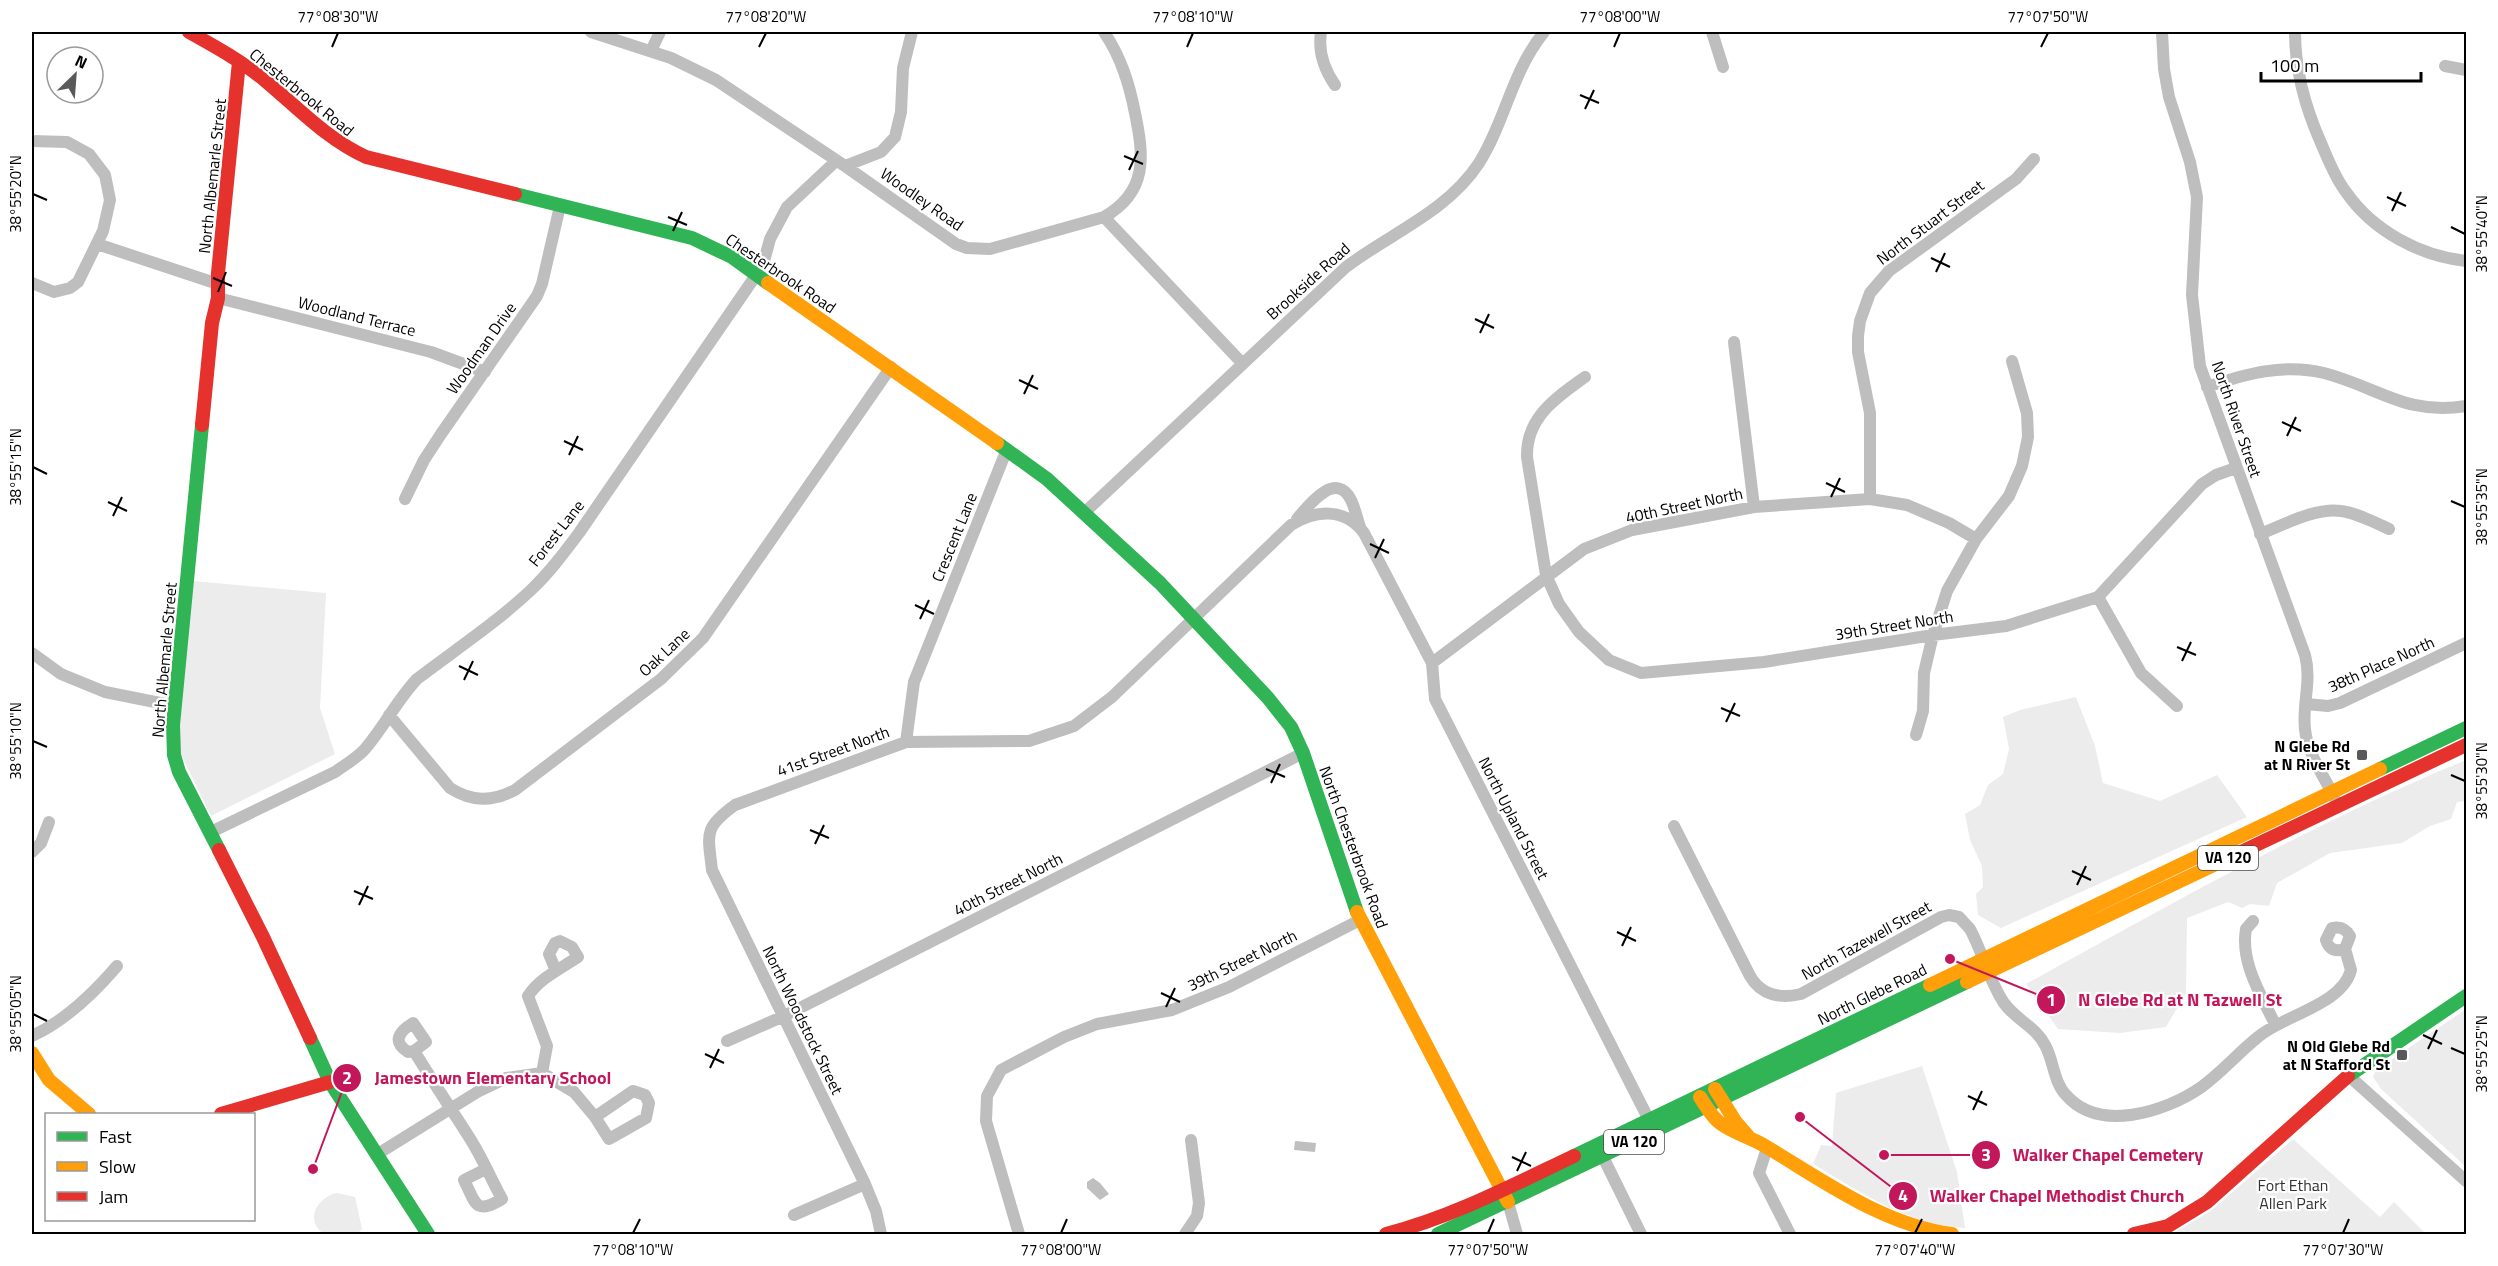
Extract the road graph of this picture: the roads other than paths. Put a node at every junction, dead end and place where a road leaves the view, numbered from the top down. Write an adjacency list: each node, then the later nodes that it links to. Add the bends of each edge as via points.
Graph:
1 (189, 32): 12 (street, Chesterbrook Road)
2 (591, 32): 11 (street, Woodley Road)
3 (660, 32): 11 (street)
4 (912, 32): 19 (street, Forest Lane, via 903,68 901,112 895,137 881,152)
5 (1104, 32): 21 (street, via 1130,86 1142,150 1133,190)
6 (1321, 32): 16 (street, via 1324,66)
7 (1544, 32): 29 (street, Brookside Road, via 1519,68 1488,146 1465,181 1437,208 1346,267)
8 (1712, 32): 14 (street)
9 (2162, 32): 33 (street, North River Street, via 2169,97 2196,186 2192,303)
10 (2295, 32): 23 (street, via 2302,92 2312,123 2345,191 2384,230 2423,251)
11 (651, 51): 19 (street, Woodley Road, via 716,80)
12 (239, 62): 20 (street, Chesterbrook Road, via 350,151); 26 (street, North Albemarle Street)
13 (2445, 66): 15 (street)
14 (1723, 67)
15 (2466, 70)
16 (1335, 85)
17 (32, 141): 22 (street, via 67,142 89,154 105,175 109,212)
18 (2034, 159): 38 (street, North Stuart Street, via 2016,179 1889,271 1864,305 1858,336 1870,413)
19 (841, 164): 21 (street, Woodley Road, via 967,248 990,249); 24 (street, Forest Lane, via 787,207)
20 (560, 206): 24 (street, Chesterbrook Road, via 692,238); 31 (street, Woodman Drive, via 537,296)
21 (1104, 217): 29 (street)
22 (97, 244): 25 (street, via 83,275 70,288 54,292); 26 (street, Woodland Terrace)
23 (2466, 261)
24 (757, 273): 30 (street, Chesterbrook Road, via 784,296); 56 (street, Forest Lane, via 559,560 508,610 417,679)
25 (32, 283)
26 (218, 291): 31 (street, Woodland Terrace, via 431,352); 55 (street, North Albemarle Street)
27 (1734, 342): 39 (street)
28 (2012, 361): 45 (street, via 2027,413 2028,437 2022,466 2009,496)
29 (1242, 363): 40 (street, Brookside Road)
30 (891, 367): 35 (street, Chesterbrook Road); 56 (street, Oak Lane, via 703,638 661,679 515,790 492,799 460,794 450,788)
31 (485, 372): 37 (street, Woodman Drive, via 424,460)
32 (1585, 376): 46 (street, via 1549,403 1536,419 1529,438 1527,457)
33 (2207, 387): 34 (street, via 2261,371 2297,369 2335,376 2415,406); 36 (street, North River Street)
34 (2466, 406)
35 (1007, 449): 40 (street, Chesterbrook Road); 59 (street, Crescent Lane, via 914,682)
36 (2236, 468): 44 (street, North River Street); 47 (street, 39th Street North, via 2202,484)
37 (405, 499)
38 (1870, 500): 39 (street, 40th Street North); 45 (street, 40th Street North, via 1906,506)
39 (1754, 507): 46 (street, 40th Street North, via 1632,530 1584,549)
40 (1085, 512): 48 (street, Chesterbrook Road)
41 (1291, 525): 42 (street, via 1320,513 1341,516); 42 (street, North Upland Street, via 1320,493 1336,489 1352,500); 48 (street, 41st Street North)
42 (1360, 528): 52 (street, North Upland Street)
43 (2389, 529): 44 (street, via 2332,510)
44 (2260, 534): 53 (street, North River Street, via 2305,656 2309,678)
45 (1976, 539): 49 (street, via 1947,591)
46 (1546, 575): 49 (street, 39th Street North, via 1559,604 1579,632 1609,660 1641,673 1764,663); 52 (street, 40th Street North)
47 (2098, 597): 49 (street, 39th Street North, via 2006,626); 54 (street, via 2141,673)
48 (1194, 621): 59 (street, 41st Street North, via 1112,697 1074,726 1029,741); 61 (street, North Chesterbrook Road, via 1268,698 1291,726)
49 (1933, 635): 58 (street)
50 (2466, 643): 53 (street, 38th Place North, via 2340,703)
51 (32, 653): 55 (street, via 61,674 105,692)
52 (1432, 663): 91 (street, North Upland Street, via 1436,699)
53 (2306, 704): 62 (street, North River Street, via 2306,737)
54 (2177, 705)
55 (175, 706): 66 (street, North Albemarle Street, via 174,755)
56 (389, 715): 66 (street, Forest Lane, via 353,760)
57 (2466, 728): 62 (street, North Glebe Road / VA 120)
58 (1916, 735)
59 (906, 742): 63 (street, 41st Street North, via 735,805)
60 (2466, 745): 62 (street, North Glebe Road / VA 120)
61 (1303, 753): 68 (street, North Chesterbrook Road); 76 (street, 40th Street North)
62 (2334, 799): 71 (street, North Glebe Road / VA 120); 74 (street, North Glebe Road / VA 120)
63 (716, 819): 76 (street, North Woodstock Street, via 708,834 712,870)
64 (49, 822): 67 (street, via 41,843)
65 (1674, 826): 71 (street, North Tazewell Street, via 1753,981 1773,995 1787,997 1807,991 1945,916 1959,918 1967,925)
66 (211, 832): 84 (street, North Albemarle Street)
67 (32, 852)
68 (1360, 920): 100 (street, North Chesterbrook Road); 104 (street, 39th Street North, via 1229,987 1172,1010 1097,1024 1000,1070 987,1096 986,1121)
69 (2253, 921): 77 (street, via 2246,929 2247,957)
70 (2345, 949): 77 (street, North Tazewell Street, via 2351,970 2343,986 2316,1005)
71 (1984, 958): 74 (street, North Tazewell Street); 85 (street, North Glebe Road / VA 120)
72 (117, 966): 78 (street, via 58,1022)
73 (556, 971): 82 (street, via 536,984 528,996 547,1046)
74 (1989, 972): 77 (street, North Tazewell Street, via 2007,1007 2042,1040 2064,1092 2079,1107 2100,1115 2151,1110 2184,1097); 85 (street, North Glebe Road / VA 120)
75 (2466, 996): 83 (street)
76 (784, 1016): 79 (street, 40th Street North); 99 (street, North Woodstock Street)
77 (2275, 1024)
78 (32, 1036)
79 (727, 1041)
80 (414, 1051): 87 (street)
81 (32, 1053): 88 (street, via 51,1085)
82 (542, 1073): 87 (street, via 506,1078); 90 (street, via 573,1092)
83 (2349, 1076): 98 (street); 112 (street, via 2207,1202 2169,1226)
84 (330, 1082): 89 (street); 95 (street, North Albemarle Street)
85 (1718, 1094): 86 (street, North Glebe Road / VA 120); 92 (street)
86 (1703, 1102): 91 (street, North Glebe Road / VA 120); 92 (street, via 1723,1126); 96 (street, North Glebe Road / VA 120)
87 (450, 1111): 95 (street); 97 (street)
88 (88, 1113)
89 (224, 1113)
90 (595, 1117): 90 (street, via 633,1091 645,1095 649,1103 646,1118 609,1139)
91 (1649, 1120): 100 (street, North Glebe Road / VA 120)
92 (1748, 1136): 94 (street)
93 (1191, 1140): 105 (street, via 1199,1203 1197,1216)
94 (1767, 1148): 110 (street, via 1759,1173); 111 (street, via 1903,1225)
95 (376, 1155): 102 (street, North Albemarle Street)
96 (1603, 1157): 100 (street, North Glebe Road / VA 120); 109 (street)
97 (486, 1168)
98 (2466, 1181)
99 (865, 1184): 101 (street); 103 (street, North Woodstock Street)
100 (1505, 1196): 106 (street, North Glebe Road / VA 120); 107 (street, North Glebe Road / VA 120); 108 (street, North Chesterbrook Road)
101 (794, 1215)
102 (428, 1234)
103 (881, 1234)
104 (1019, 1234)
105 (1185, 1234)
106 (1386, 1234)
107 (1438, 1234)
108 (1517, 1234)
109 (1641, 1234)
110 (1790, 1234)
111 (1952, 1234)
112 (2138, 1234)

